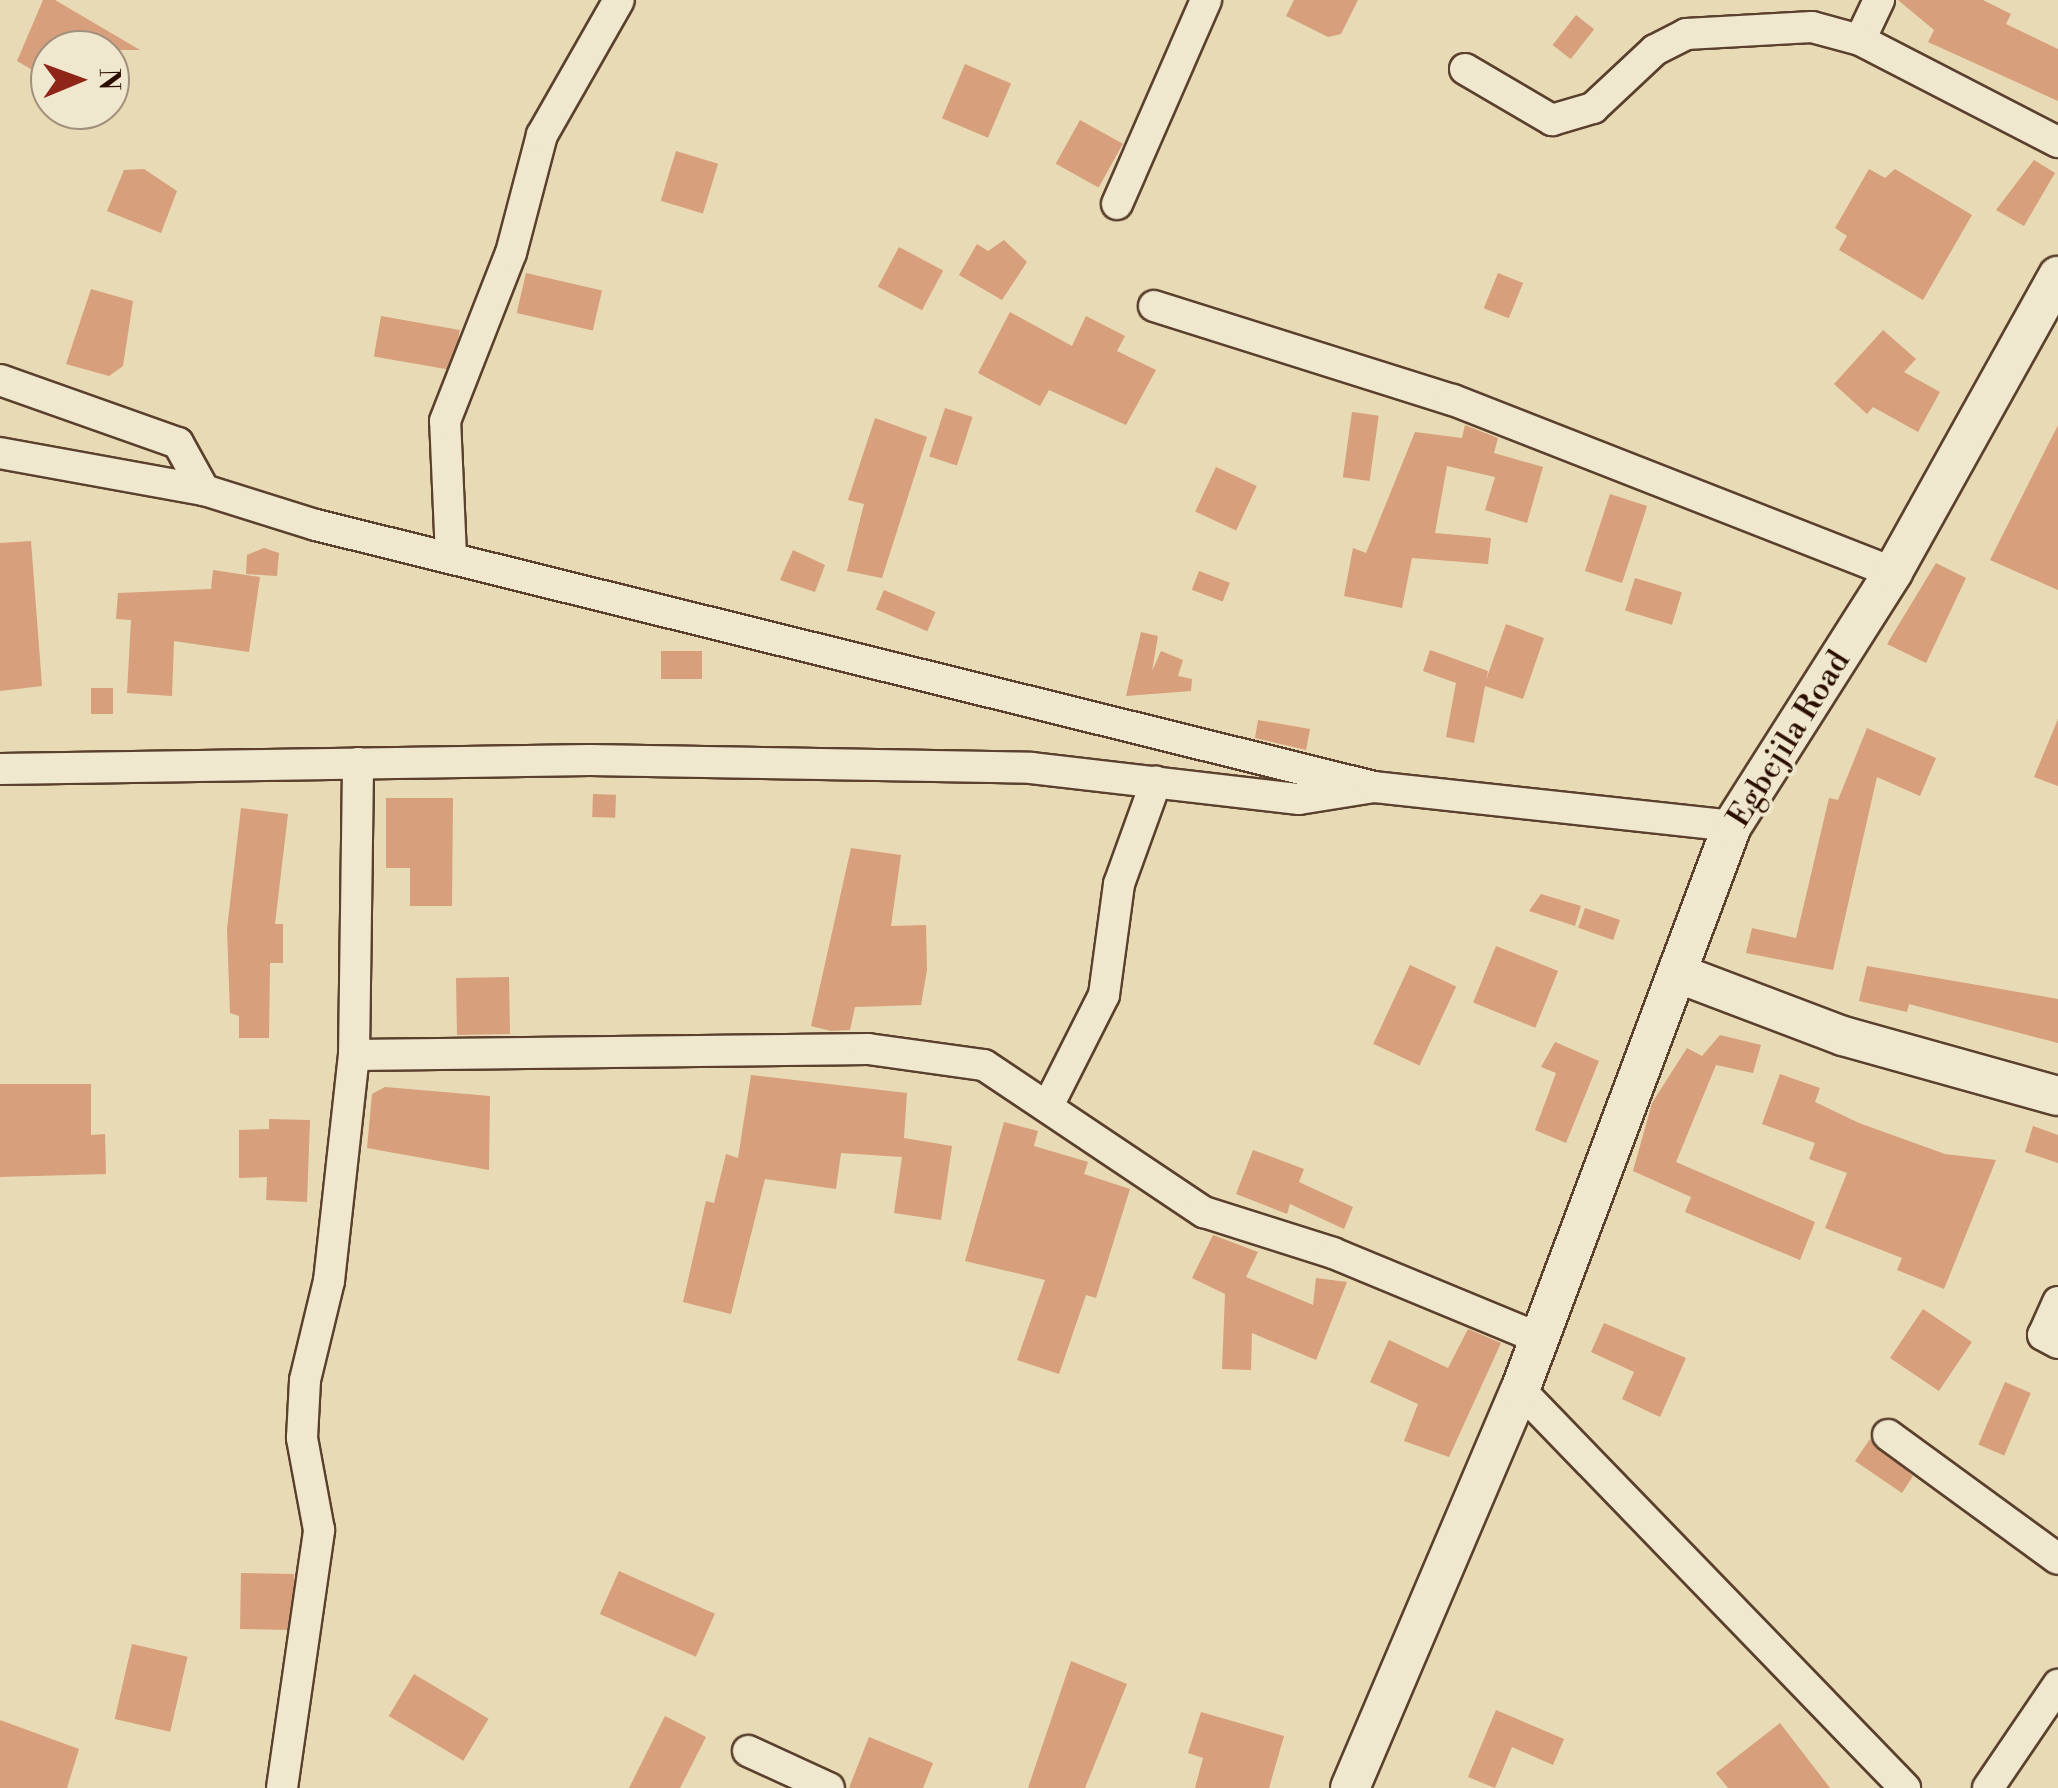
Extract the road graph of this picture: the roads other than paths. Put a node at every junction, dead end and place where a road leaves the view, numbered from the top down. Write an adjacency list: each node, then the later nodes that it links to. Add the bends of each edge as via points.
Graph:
1 (619, 0): 13 (street, via 542,134 511,253 445,421)
2 (1206, 0): 7 (street)
3 (1879, 0): 4 (street)
4 (1860, 40): 5 (street, via 1812,27 1686,34 1654,50 1593,108 1552,120); 6 (street)
5 (1464, 68)
6 (2058, 142)
7 (1117, 204)
8 (2058, 276): 14 (street, Egbejila Road)
9 (1154, 306): 14 (street, via 1471,406)
10 (0, 380): 12 (street, via 178,442)
11 (0, 453): 12 (street)
12 (204, 490): 13 (street)
13 (451, 556): 18 (street)
14 (1893, 572): 19 (street, Egbejila Road)
15 (358, 763): 16 (street); 17 (street, via 1031,768); 21 (street)
16 (0, 768)
17 (1156, 782): 18 (street, via 1299,798); 23 (street, via 1119,884 1104,996)
18 (1374, 787): 19 (street)
19 (1732, 826): 20 (street, Egbejila Road)
20 (1682, 975): 22 (street, via 1843,1036); 25 (street, Egbejila Road, via 1620,1106)
21 (354, 1055): 23 (street, via 927,1052 984,1065); 32 (street, via 329,1281 304,1380 302,1438 319,1530)
22 (2058, 1096)
23 (1049, 1104): 25 (street, via 1204,1212 1333,1253)
24 (2058, 1302): 26 (street, via 2043,1335)
25 (1538, 1338): 27 (street, Egbejila Road)
26 (2058, 1343)
27 (1520, 1390): 34 (street, Egbejila Road); 35 (street)
28 (1888, 1435): 29 (street)
29 (2058, 1558)
30 (2058, 1685): 36 (street)
31 (748, 1751): 33 (street)
32 (282, 1788)
33 (829, 1788)
34 (1350, 1788)
35 (1905, 1788)
36 (1988, 1788)

